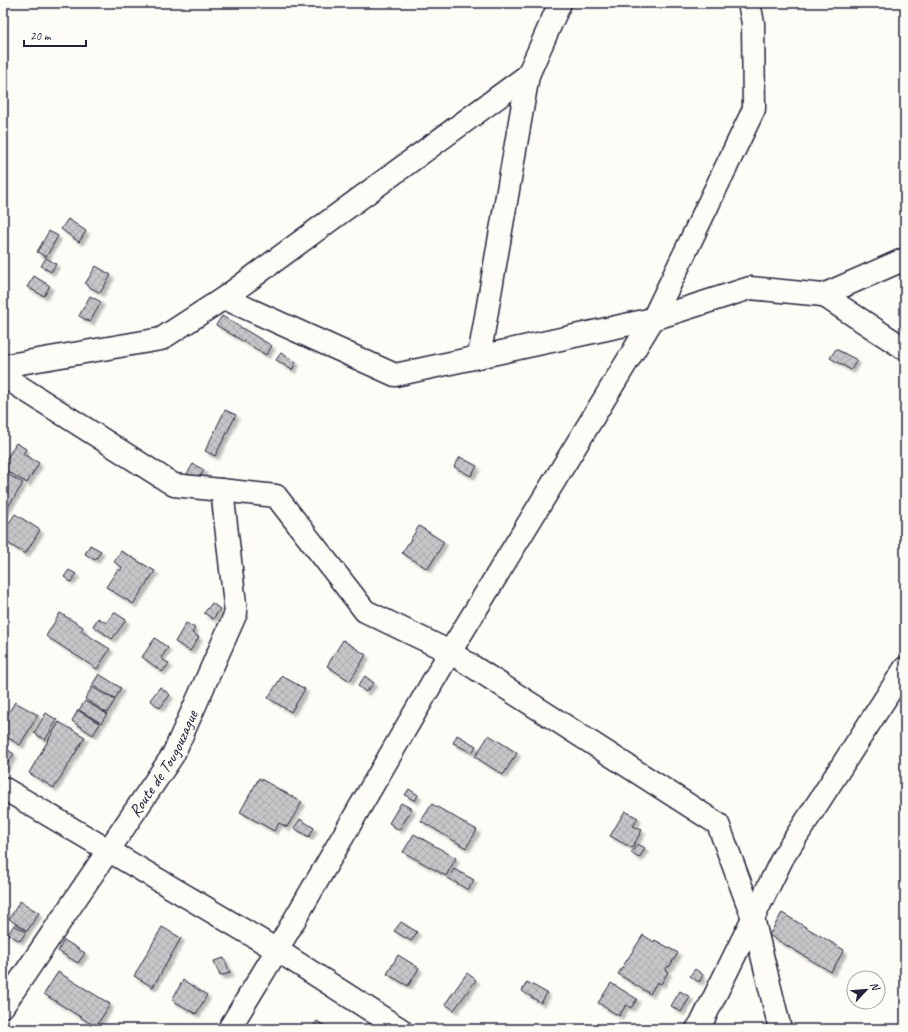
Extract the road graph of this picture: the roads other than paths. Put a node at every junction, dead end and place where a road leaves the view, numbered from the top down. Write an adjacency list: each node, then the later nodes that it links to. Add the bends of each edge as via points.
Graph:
1 (560, 3): 3 (street)
2 (750, 3): 7 (street, via 753,23 754,110)
3 (528, 75): 6 (street); 9 (street)
4 (905, 259): 5 (street)
5 (823, 295): 7 (street, via 750,288); 8 (street)
6 (224, 298): 9 (street, via 395,375); 10 (street, via 162,339)
7 (653, 319): 9 (street); 13 (street)
8 (905, 349)
9 (479, 357)
10 (3, 366)
11 (3, 376): 12 (street, via 174,485)
12 (222, 490): 13 (street, via 276,496 365,611); 16 (street, Route de Tougouzague, via 236,613 173,755)
13 (450, 652): 17 (street, via 718,824); 18 (street)
14 (905, 668): 17 (street, via 783,857)
15 (3, 788): 16 (street)
16 (108, 850): 18 (street); 19 (street, Route de Tougouzague)
17 (753, 918): 22 (street); 23 (street)
18 (277, 950): 20 (street); 21 (street)
19 (3, 1006)
20 (229, 1029)
21 (400, 1029)
22 (697, 1029)
23 (780, 1029)

